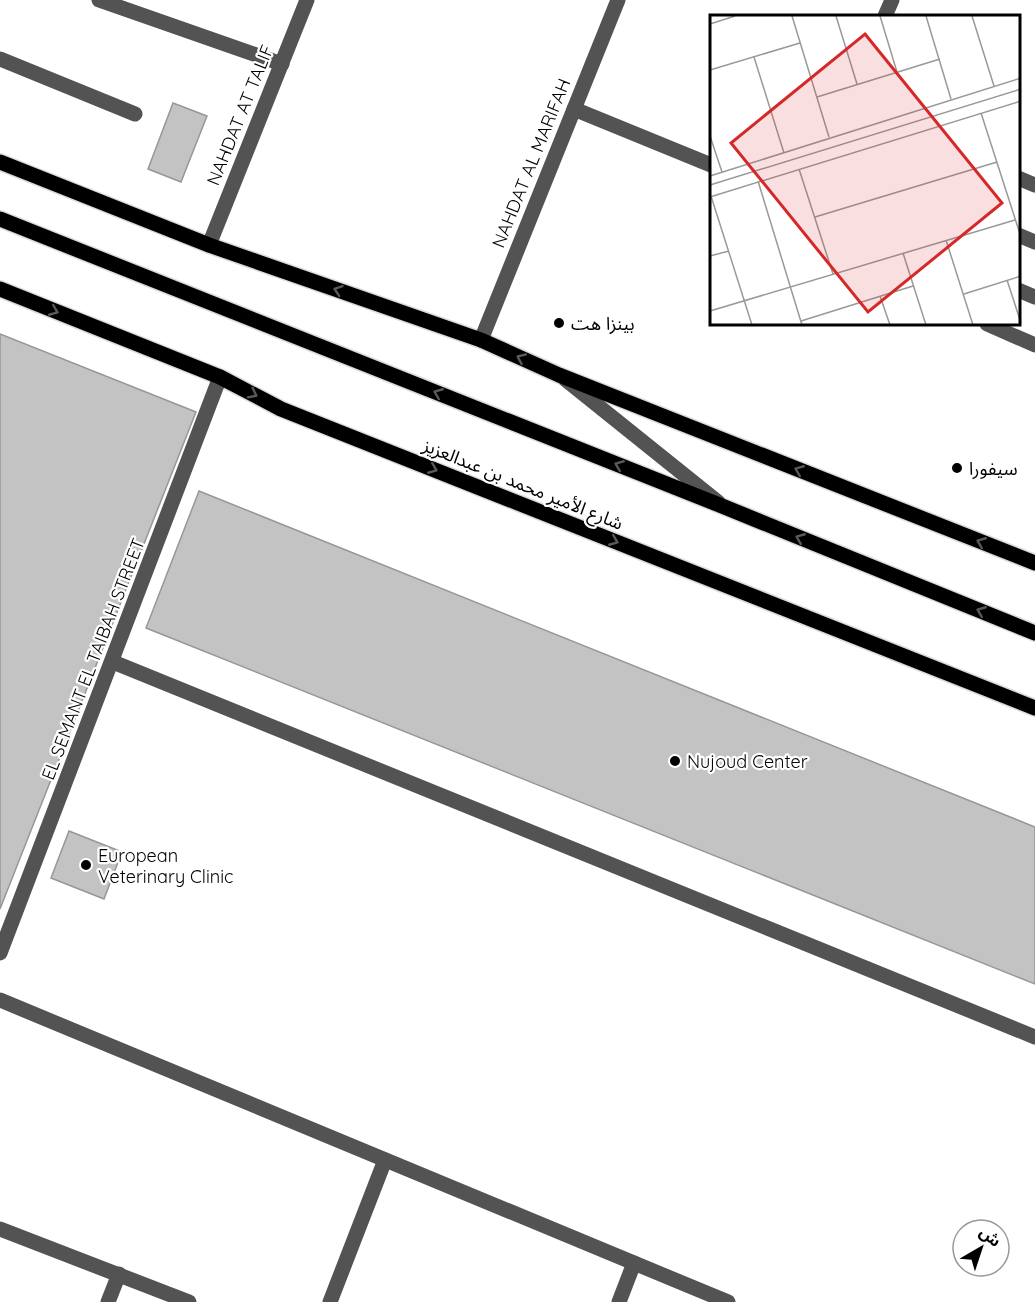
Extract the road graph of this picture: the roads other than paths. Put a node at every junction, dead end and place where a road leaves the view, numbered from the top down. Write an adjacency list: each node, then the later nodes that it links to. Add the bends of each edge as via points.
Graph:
1 (99, 0): 7 (street)
2 (307, 0): 7 (street, NAHDAT AT TALIF)
3 (618, 0): 8 (street, NAHDAT AL MARIFAH)
4 (892, 0): 5 (street)
5 (885, 15)
6 (0, 59): 9 (street)
7 (282, 64): 17 (street, NAHDAT AT TALIF)
8 (574, 109): 11 (street); 22 (street, NAHDAT AL MARIFAH)
9 (135, 114)
10 (0, 162): 17 (main road)
11 (710, 165)
12 (1020, 179): 13 (street)
13 (1035, 185)
14 (0, 219): 26 (main road, one-way to 14)
15 (1020, 236): 16 (street)
16 (1035, 242)
17 (209, 245): 22 (main road, one-way to 17)
18 (0, 289): 25 (main road, شارع الأمير محمد بن عبدالعزيز, one-way to 25)
19 (1020, 291): 20 (street)
20 (1035, 297)
21 (992, 326): 23 (street)
22 (481, 340): 24 (main road, one-way to 22)
23 (1035, 345)
24 (559, 375): 26 (street); 27 (main road, one-way to 24)
25 (220, 377): 29 (street, EL SEMANT EL TAIBAH STREET); 30 (main road, شارع الأمير محمد بن عبدالعزيز, one-way to 30, via 281,409)
26 (722, 506): 28 (main road, one-way to 26)
27 (1035, 563)
28 (1035, 633)
29 (113, 662): 31 (street, EL SEMANT EL TAIBAH STREET); 33 (street)
30 (1035, 708)
31 (0, 953)
32 (0, 1000): 34 (street)
33 (1035, 1037)
34 (385, 1160): 36 (street); 40 (street)
35 (0, 1228): 37 (street)
36 (634, 1263): 41 (street); 42 (street)
37 (118, 1274): 38 (street); 39 (street)
38 (108, 1302)
39 (189, 1302)
40 (330, 1302)
41 (619, 1302)
42 (728, 1302)

